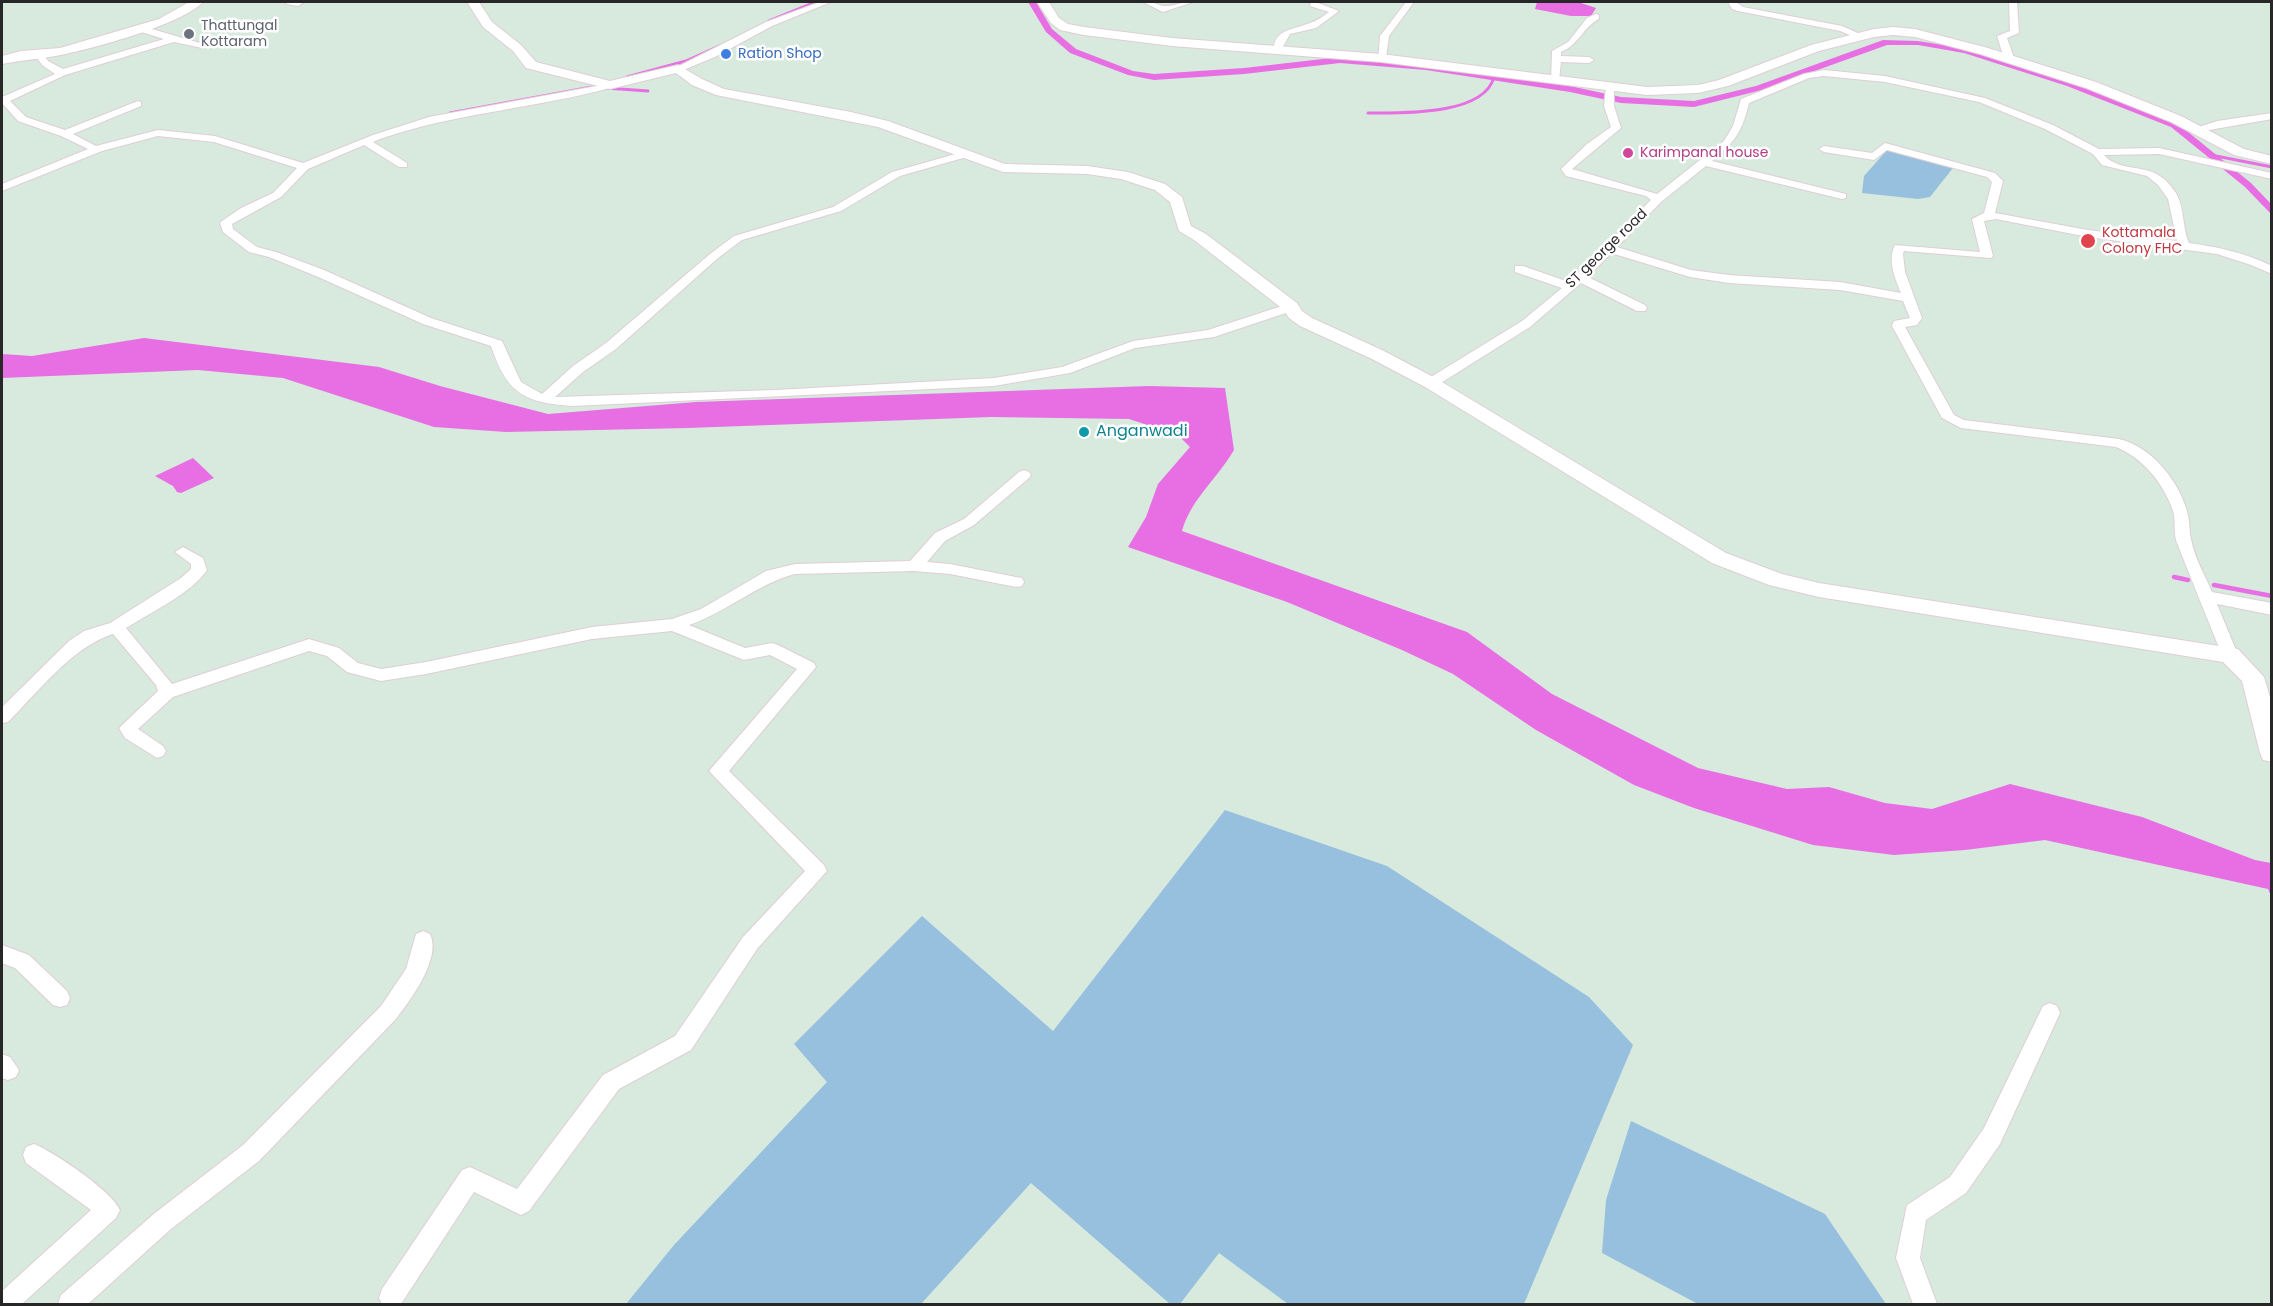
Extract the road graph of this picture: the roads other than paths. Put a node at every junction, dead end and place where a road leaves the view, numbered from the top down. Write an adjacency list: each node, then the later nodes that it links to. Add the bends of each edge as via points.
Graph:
1 (197, 2): 14 (main road, via 163,22)
2 (291, 2): 3 (main road)
3 (298, 2)
4 (473, 2): 28 (main road, via 487,24 531,65)
5 (827, 2): 25 (street, via 769,24)
6 (1043, 2): 18 (main road, via 1064,27 1172,42)
7 (1147, 2): 8 (street, via 1168,9)
8 (1188, 2)
9 (1315, 2): 18 (street, via 1335,11 1308,29 1287,32)
10 (1410, 2): 20 (street, via 1385,36)
11 (1732, 2): 15 (street, via 1741,9 1842,29)
12 (2013, 2): 21 (street, via 2015,33 2002,36)
13 (1596, 17): 22 (street, via 1586,23 1567,48 1557,51)
14 (138, 28): 16 (street); 19 (main road)
15 (1862, 37): 21 (main road, via 1915,33); 29 (main road, via 1815,48 1698,89)
16 (174, 39): 17 (street); 26 (street)
17 (202, 45)
18 (1278, 50): 20 (main road)
19 (40, 56): 23 (main road); 26 (street)
20 (1380, 58): 27 (main road)
21 (2009, 58): 32 (main road, via 2091,85)
22 (1556, 59): 24 (street); 27 (street)
23 (2, 60)
24 (1589, 60)
25 (678, 69): 28 (main road); 38 (main road, via 721,92 850,116 910,132)
26 (60, 74): 33 (street, via 4,100 22,119)
27 (1554, 80): 29 (main road)
28 (605, 86): 34 (street, via 531,104 453,115)
29 (1608, 90): 47 (street, ST george road, via 1617,128 1566,169 1570,174 1650,194)
30 (138, 104): 33 (street)
31 (2271, 116): 32 (street)
32 (2199, 129): 39 (main road, via 2239,152)
33 (65, 134): 35 (street)
34 (366, 142): 42 (street); 43 (street)
35 (98, 149): 43 (street, via 158,133 215,139); 45 (street)
36 (1824, 149): 48 (street, via 1874,157 1885,146 1991,175 1998,181)
37 (2097, 152): 41 (street, via 2049,126 1982,100 1885,79 1824,73 1744,102 1738,126 1728,143); 44 (street, via 2159,151); 49 (street, via 2108,163 2151,174 2173,194 2178,207 2179,236)
38 (966, 154): 55 (main road, via 1003,168 1104,172 1143,180 1160,188 1177,200 1184,228); 58 (street, via 896,174 837,209 738,238)
39 (2257, 157): 40 (main road); 44 (street)
40 (2271, 160)
41 (1703, 162): 46 (street); 47 (street)
42 (403, 165)
43 (304, 167): 58 (street, via 280,193 237,213 226,222 227,230 253,250 320,273 427,321 497,344 516,385)
44 (2269, 175)
45 (2, 188)
46 (1842, 196)
47 (1657, 200): 50 (street, ST george road)
48 (1989, 216): 49 (street); 54 (street, via 1978,219 1987,256 1899,247 1898,266)
49 (2185, 246): 52 (street, via 2247,260)
50 (1610, 249): 53 (street, ST george road); 54 (street, via 1690,273 1840,286)
51 (1519, 269): 53 (street)
52 (2271, 271)
53 (1575, 282): 56 (street); 57 (street, ST george road, via 1526,324)
54 (1910, 298): 63 (street, via 1916,318 1898,326 1949,418 1961,424 2119,443 2137,450 2180,504 2183,539)
55 (1291, 307): 57 (main road, via 1306,322); 58 (street, via 1210,334 1133,345 1065,370 994,382)
56 (1641, 308)
57 (1431, 383): 67 (main road, via 1719,558 1749,571 1819,590)
58 (543, 400)
59 (1024, 475): 61 (street, via 969,522 940,537)
60 (183, 552): 66 (street, via 198,562 199,570 187,582)
61 (914, 566): 62 (street); 65 (street, via 795,569 771,575 707,613)
62 (1016, 582)
63 (2206, 596): 64 (street); 67 (street)
64 (2271, 609)
65 (673, 626): 68 (street, via 592,633 381,675 352,668 333,652 309,645); 77 (street, via 744,654 772,649 808,667 718,771 817,871 750,944 683,1043 611,1082 521,1203 470,1178)
66 (116, 627): 68 (street, via 163,682); 69 (street, via 90,635 75,645)
67 (2230, 655): 71 (main road, via 2253,677)
68 (167, 692): 70 (street, via 129,728)
69 (2, 717)
70 (157, 751)
71 (2271, 753)
72 (423, 939): 79 (street, via 421,962 388,1013 251,1154 164,1221)
73 (2, 954): 74 (street, via 22,961)
74 (60, 998)
75 (2050, 1013): 80 (street, via 1992,1137 1958,1185 1915,1213 1908,1258)
76 (34, 1155): 78 (street, via 108,1210)
77 (391, 1298)
78 (5, 1305)
79 (70, 1305)
80 (1925, 1305)

